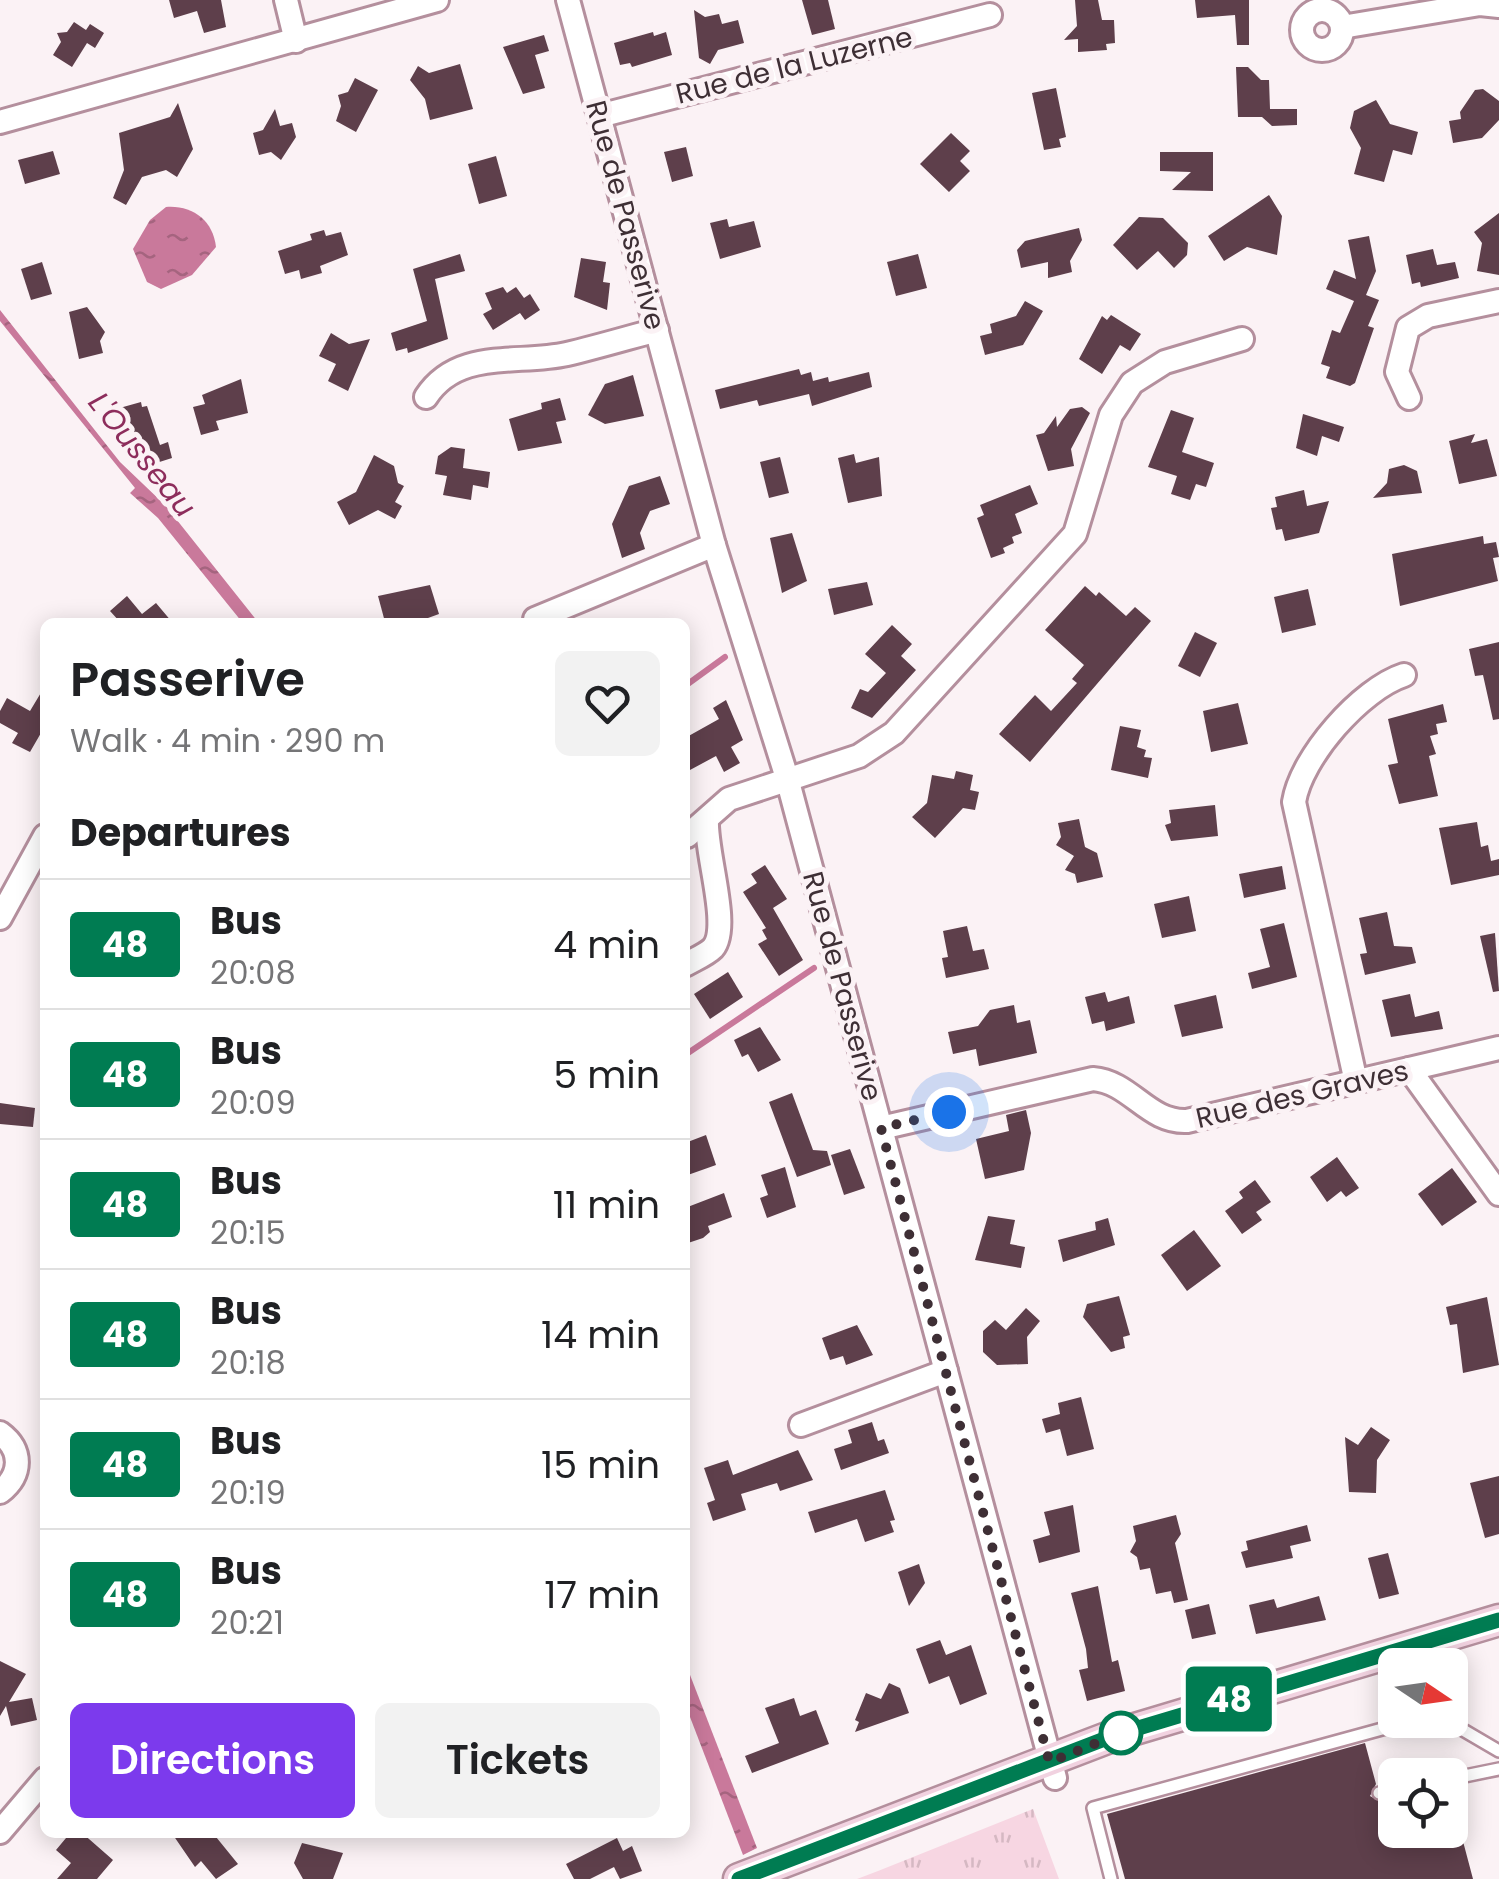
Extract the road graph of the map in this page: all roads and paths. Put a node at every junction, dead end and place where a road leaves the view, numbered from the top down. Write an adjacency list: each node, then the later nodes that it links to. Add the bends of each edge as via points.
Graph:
1 (286, 0): 7 (street)
2 (437, 0): 7 (street)
3 (568, 0): 8 (street, Rue de Passerive)
4 (1499, 6): 6 (street)
5 (990, 15): 8 (street, Rue de la Luzerne)
6 (1342, 26)
7 (296, 41): 9 (street)
8 (599, 116): 11 (street, Rue de Passerive)
9 (0, 122)
10 (1499, 301): 14 (street, via 1428,316 1408,328 1397,372)
11 (657, 330): 13 (street, via 564,355 478,363 450,372); 15 (street, Rue de Passerive)
12 (1242, 339): 18 (street, via 1165,362 1132,383 1110,414 1068,543 886,740 859,756)
13 (426, 398)
14 (1409, 398)
15 (714, 545): 16 (street); 18 (street, Rue de Passerive)
16 (536, 618)
17 (1404, 675): 26 (street, via 1358,702 1306,768 1294,802)
18 (787, 778): 19 (street, via 730,799); 27 (street, Rue de Passerive)
19 (706, 820): 20 (street); 23 (street, via 705,847 722,923 714,947)
20 (690, 833)
21 (40, 845): 22 (street)
22 (0, 918)
23 (690, 962)
24 (1499, 1048): 25 (street, Rue des Graves)
25 (1409, 1069): 26 (street, Rue des Graves); 28 (street)
26 (1356, 1082): 27 (street, Rue des Graves, via 1177,1122 1115,1083 1084,1080)
27 (881, 1128): 29 (street, Rue de Passerive)
28 (1499, 1194)
29 (946, 1371): 30 (street); 40 (street, Rue de Passerive)
30 (801, 1424)
31 (0, 1434): 32 (street, via 18,1458 12,1482)
32 (0, 1492)
33 (1499, 1620): 40 (main road, via 1179,1714)
34 (1499, 1638): 35 (main road)
35 (1463, 1648)
36 (1378, 1672): 40 (main road)
37 (1378, 1730): 47 (lane, via 1093,1808)
38 (1468, 1732): 39 (lane)
39 (1499, 1750)
40 (1053, 1770): 45 (main road); 46 (main road)
41 (1499, 1770): 42 (lane)
42 (1468, 1776)
43 (40, 1785): 44 (street)
44 (0, 1832)
45 (739, 1879)
46 (775, 1879)
47 (1111, 1879)

